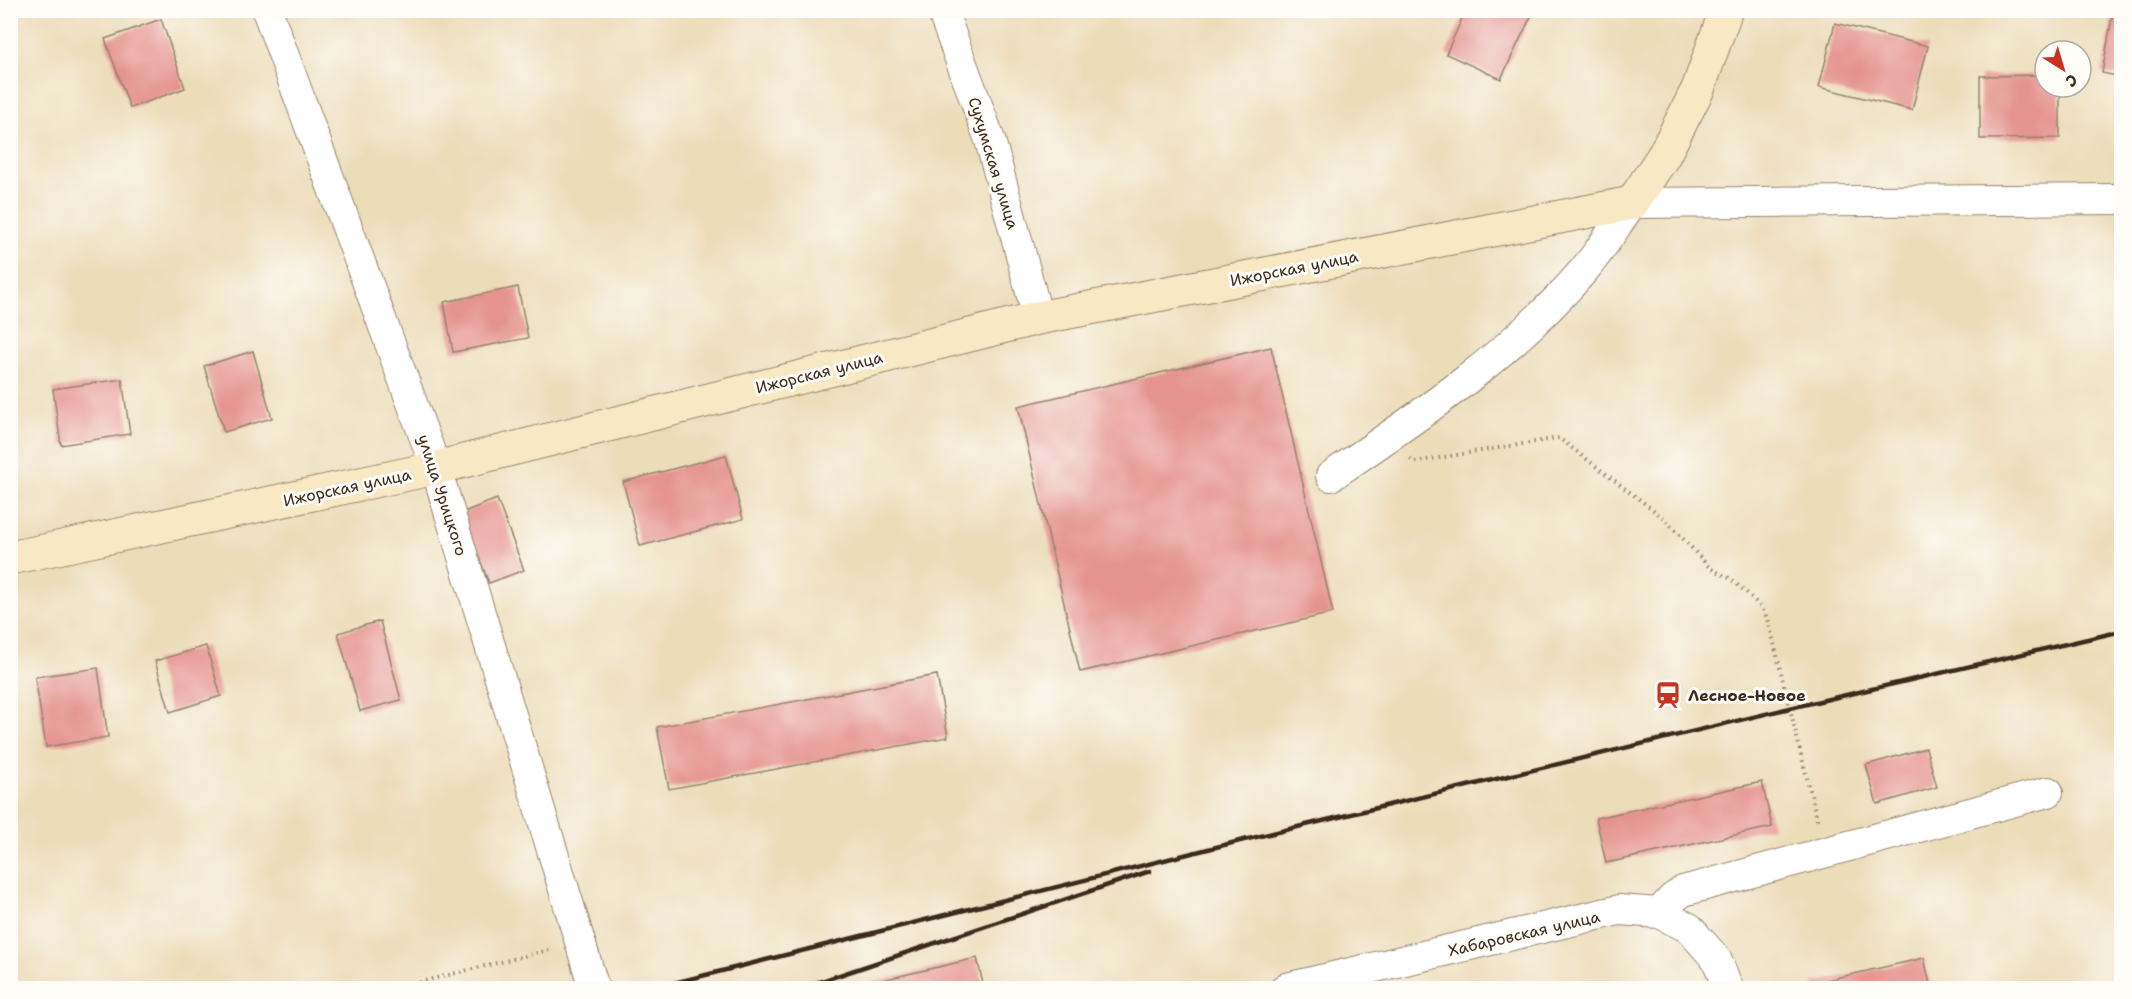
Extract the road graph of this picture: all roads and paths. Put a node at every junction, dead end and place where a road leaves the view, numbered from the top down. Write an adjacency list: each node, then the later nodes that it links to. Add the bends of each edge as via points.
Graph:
1 (267, 10): 8 (street, улица Урицкого)
2 (942, 10): 6 (street, Сухумская улица, via 990,140)
3 (1726, 10): 5 (street, via 1698,89 1664,155)
4 (2121, 199): 5 (street)
5 (1632, 203): 6 (street, Ижорская улица); 7 (street, via 1585,269 1518,337)
6 (1038, 318): 8 (street, Ижорская улица)
7 (1388, 437): 9 (street); 12 (path, via 1414,462 1559,438 1665,519 1710,568 1746,592 1768,619)
8 (436, 468): 10 (street, Ижорская улица); 14 (street, улица Урицкого)
9 (1331, 477)
10 (10, 558)
11 (2048, 792): 12 (street)
12 (1825, 853): 13 (street, via 1683,891)
13 (1659, 913): 17 (street, Хабаровская улица, via 1619,910); 18 (street, Хабаровская улица, via 1689,928 1717,960)
14 (581, 943): 15 (path); 16 (street, улица Урицкого)
15 (396, 988)
16 (594, 988)
17 (1286, 988)
18 (1728, 988)

